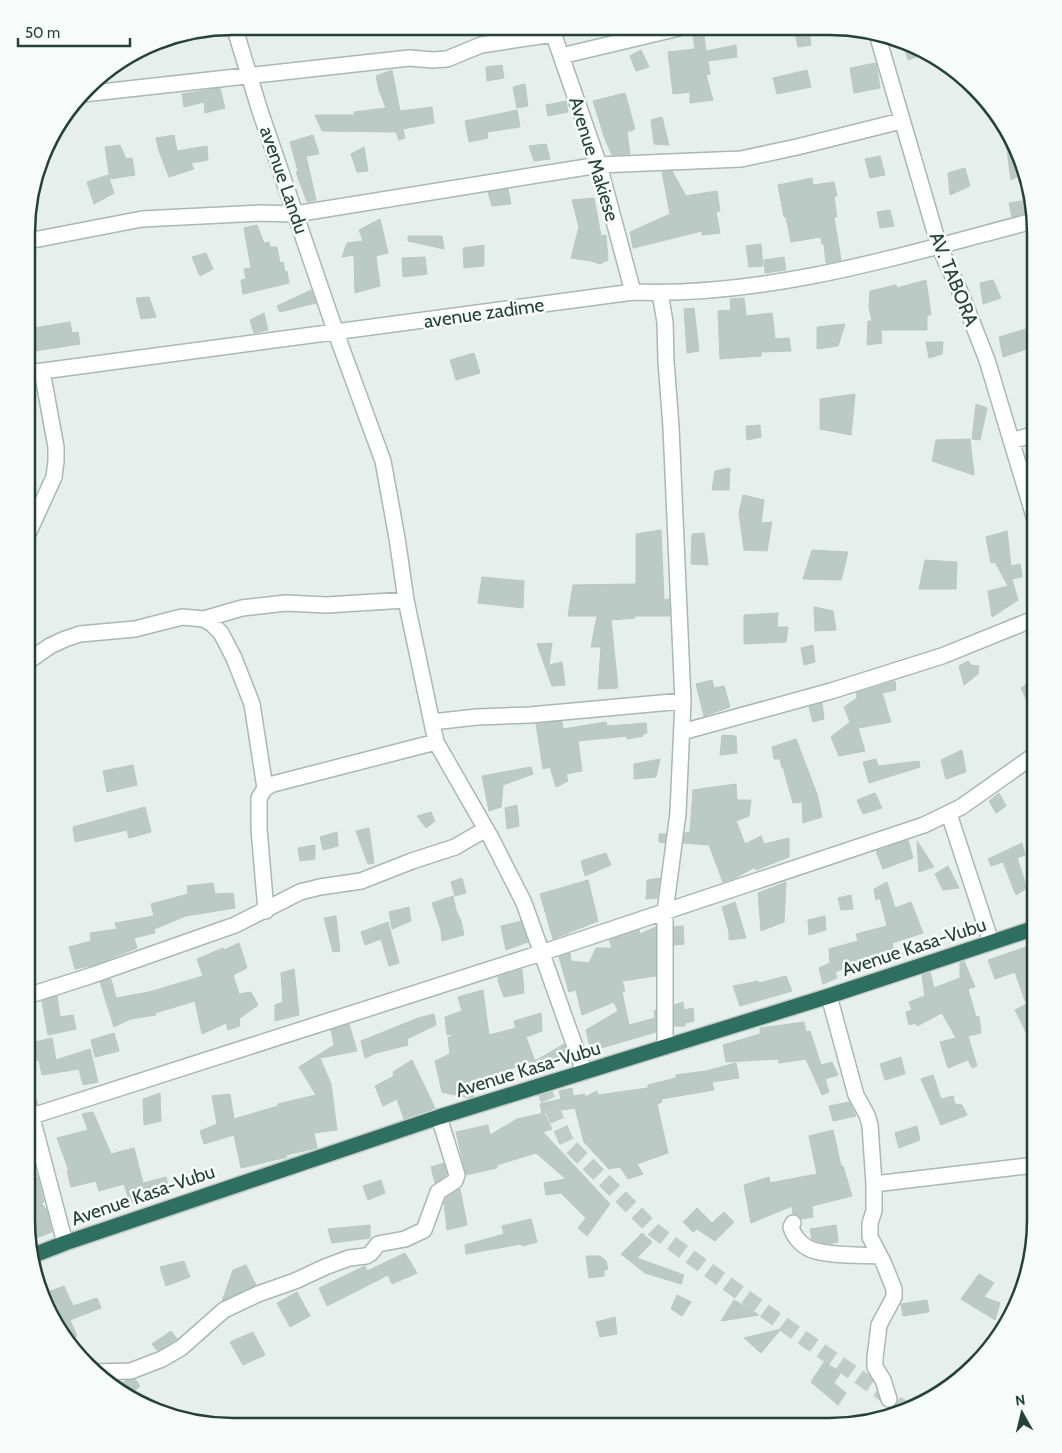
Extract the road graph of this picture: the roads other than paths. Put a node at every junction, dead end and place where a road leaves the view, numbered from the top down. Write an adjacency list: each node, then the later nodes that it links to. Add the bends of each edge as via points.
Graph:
1 (237, 35): 7 (street, avenue Landu)
2 (532, 35): 7 (street, via 481,45 447,59 409,58)
3 (553, 35): 6 (street, Avenue Makiese)
4 (650, 35): 6 (street)
5 (879, 42): 9 (street, AV. TABORA)
6 (561, 56): 10 (street, Avenue Makiese)
7 (250, 76): 8 (street); 11 (street, avenue Landu)
8 (93, 93)
9 (901, 120): 10 (street, via 740,159); 14 (street, AV. TABORA)
10 (599, 165): 11 (street); 15 (street, Avenue Makiese)
11 (295, 214): 13 (street, via 142,219); 17 (street, avenue Landu)
12 (1027, 223): 14 (street, avenue zadime)
13 (35, 240)
14 (939, 246): 16 (street, avenue zadime, via 777,283 716,291); 20 (street, AV. TABORA, via 987,360)
15 (633, 292): 16 (street, avenue zadime); 17 (street, avenue zadime)
16 (660, 293): 27 (street, via 665,322 671,427)
17 (336, 333): 18 (street, avenue zadime); 23 (street, avenue Landu, via 383,461)
18 (35, 372): 22 (street, via 56,447 56,461 54,477)
19 (1027, 437): 20 (street)
20 (1011, 441): 21 (street, AV. TABORA)
21 (1027, 493)
22 (35, 520)
23 (406, 600): 24 (street, via 326,605 299,602 265,604); 28 (street, avenue Landu)
24 (204, 619): 26 (street, via 182,617 135,629 80,634 50,646); 32 (street, via 221,633 252,704)
25 (1027, 622): 29 (street, via 942,656)
26 (35, 656)
27 (683, 700): 28 (street); 29 (street)
28 (432, 722): 30 (street, avenue Landu)
29 (682, 732): 36 (street, via 678,813)
30 (436, 742): 32 (street); 34 (street, avenue Landu)
31 (1027, 760): 33 (street)
32 (265, 788): 35 (street, via 259,798 259,814)
33 (949, 814): 36 (street); 38 (street)
34 (486, 829): 35 (street, via 455,847 361,881 300,892); 39 (street, avenue Landu, via 524,903)
35 (266, 911): 40 (street, via 199,939)
36 (665, 912): 39 (street); 42 (street)
37 (1027, 931): 38 (highway, Avenue Kasa-Vubu)
38 (991, 942): 41 (highway, Avenue Kasa-Vubu)
39 (541, 953): 43 (street, avenue Landu); 44 (street)
40 (35, 993)
41 (829, 996): 42 (highway, Avenue Kasa-Vubu); 48 (street, via 856,1095 870,1125)
42 (665, 1047): 43 (highway, Avenue Kasa-Vubu)
43 (584, 1072): 45 (highway, Avenue Kasa-Vubu)
44 (35, 1115)
45 (439, 1117): 50 (highway, Avenue Kasa-Vubu); 53 (street, via 458,1175 455,1181 438,1192 424,1230 405,1239 378,1244 366,1256 325,1267 224,1310 181,1348 162,1360 131,1371)
46 (35, 1138): 50 (street)
47 (1027, 1166): 48 (street)
48 (874, 1184): 52 (street, via 870,1237)
49 (794, 1223): 52 (street, via 790,1227 793,1234 807,1248 818,1252)
50 (65, 1243): 51 (highway, Avenue Kasa-Vubu)
51 (38, 1253)
52 (880, 1256): 54 (street, via 894,1289 894,1297 878,1325 875,1368)
53 (106, 1372)
54 (889, 1399)

